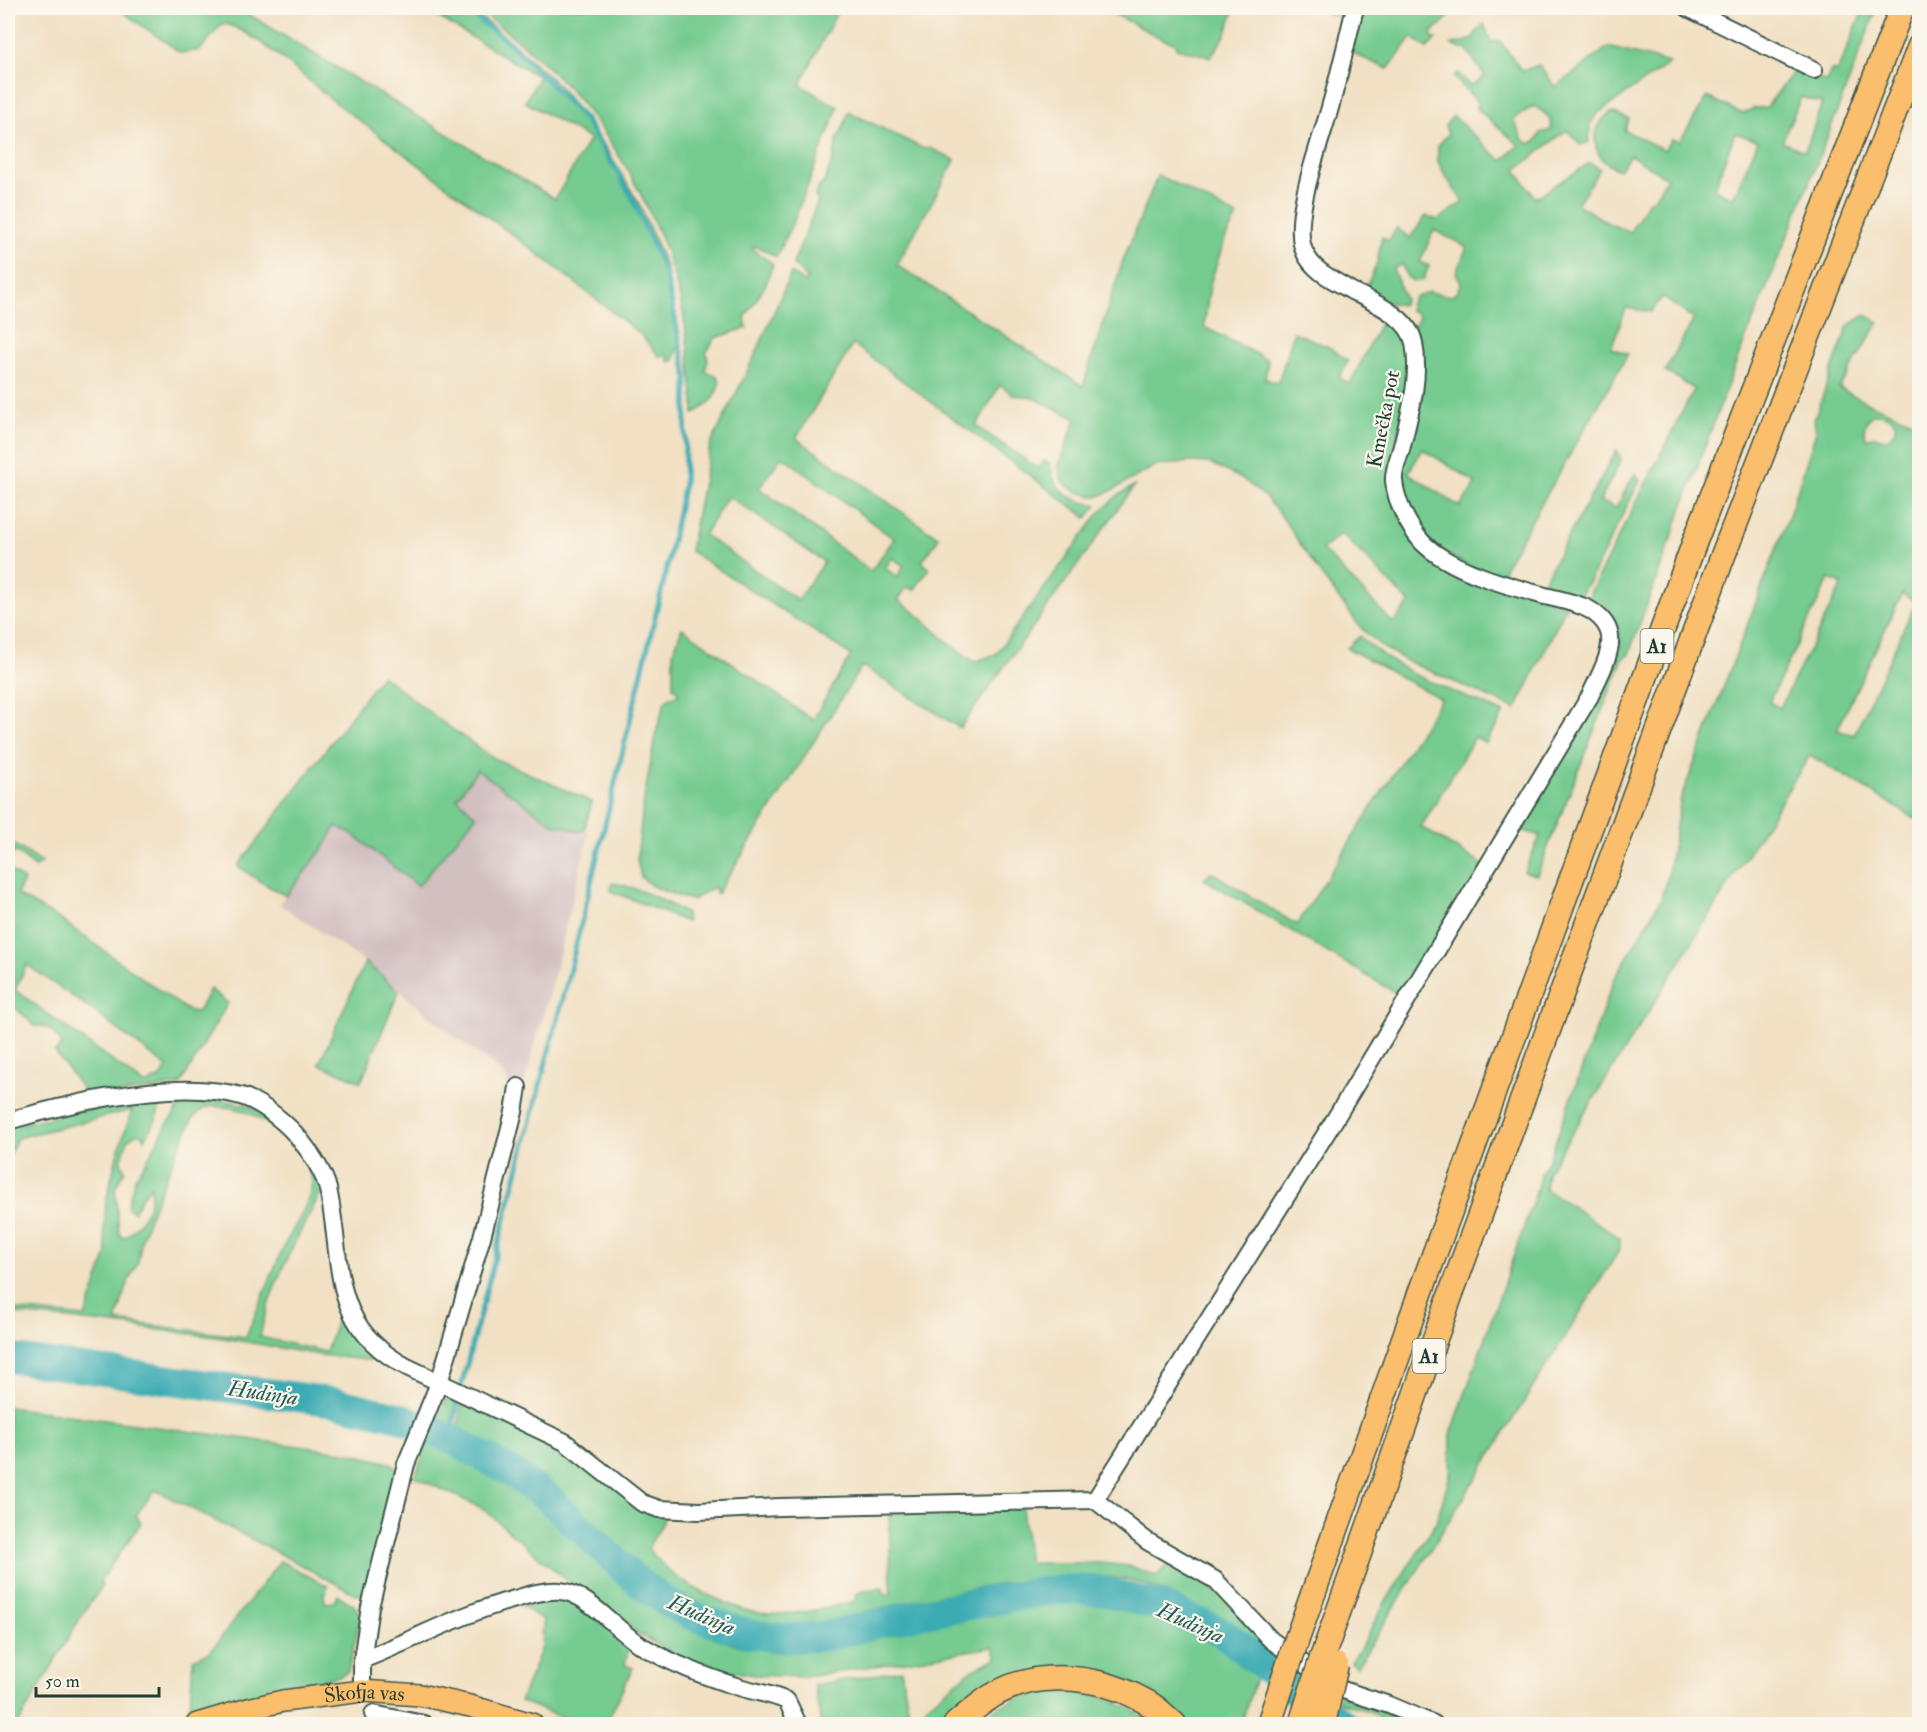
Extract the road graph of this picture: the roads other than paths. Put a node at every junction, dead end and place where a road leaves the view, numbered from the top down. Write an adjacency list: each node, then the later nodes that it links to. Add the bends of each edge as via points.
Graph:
1 (1355, 8): 9 (street, Kmečka pot, via 1300,228 1305,253 1317,270 1388,311 1406,326 1414,341 1417,364 1413,397 1394,479 1399,501 1408,523 1440,558 1506,584 1586,608 1599,616 1610,632 1609,648 1590,696 1332,1124)
2 (1688, 8): 5 (street)
3 (1902, 8): 20 (highway, A1, bridge, via 1695,541 1422,1288)
4 (1920, 46): 11 (highway, A1, via 1724,553 1449,1299 1338,1615)
5 (1814, 70)
6 (518, 1087): 8 (street)
7 (8, 1121): 8 (street, via 166,1090 216,1091 243,1096 264,1108 292,1129 310,1152 328,1187 338,1265 357,1324 391,1359)
8 (444, 1385): 9 (street, via 565,1442 642,1503 659,1509); 10 (street, via 432,1400 406,1464 370,1607)
9 (1095, 1500): 23 (street, via 1147,1540 1215,1580 1271,1640 1337,1688)
10 (362, 1660): 12 (street); 17 (street, via 489,1606 562,1591 583,1600 640,1645 666,1659 787,1701)
11 (1329, 1662): 21 (highway, A1, bridge); 22 (highway, bridge)
12 (362, 1691): 14 (main road, Škofja vas, via 248,1708); 16 (main road, Škofja vas, via 420,1695)
13 (373, 1714): 15 (street)
14 (197, 1725)
15 (424, 1725)
16 (532, 1725)
17 (798, 1725)
18 (956, 1725): 19 (highway, via 975,1707 1016,1684 1075,1678 1130,1694 1155,1707)
19 (1174, 1725)
20 (1269, 1725)
21 (1301, 1725)
22 (1323, 1725)
23 (1434, 1725)

